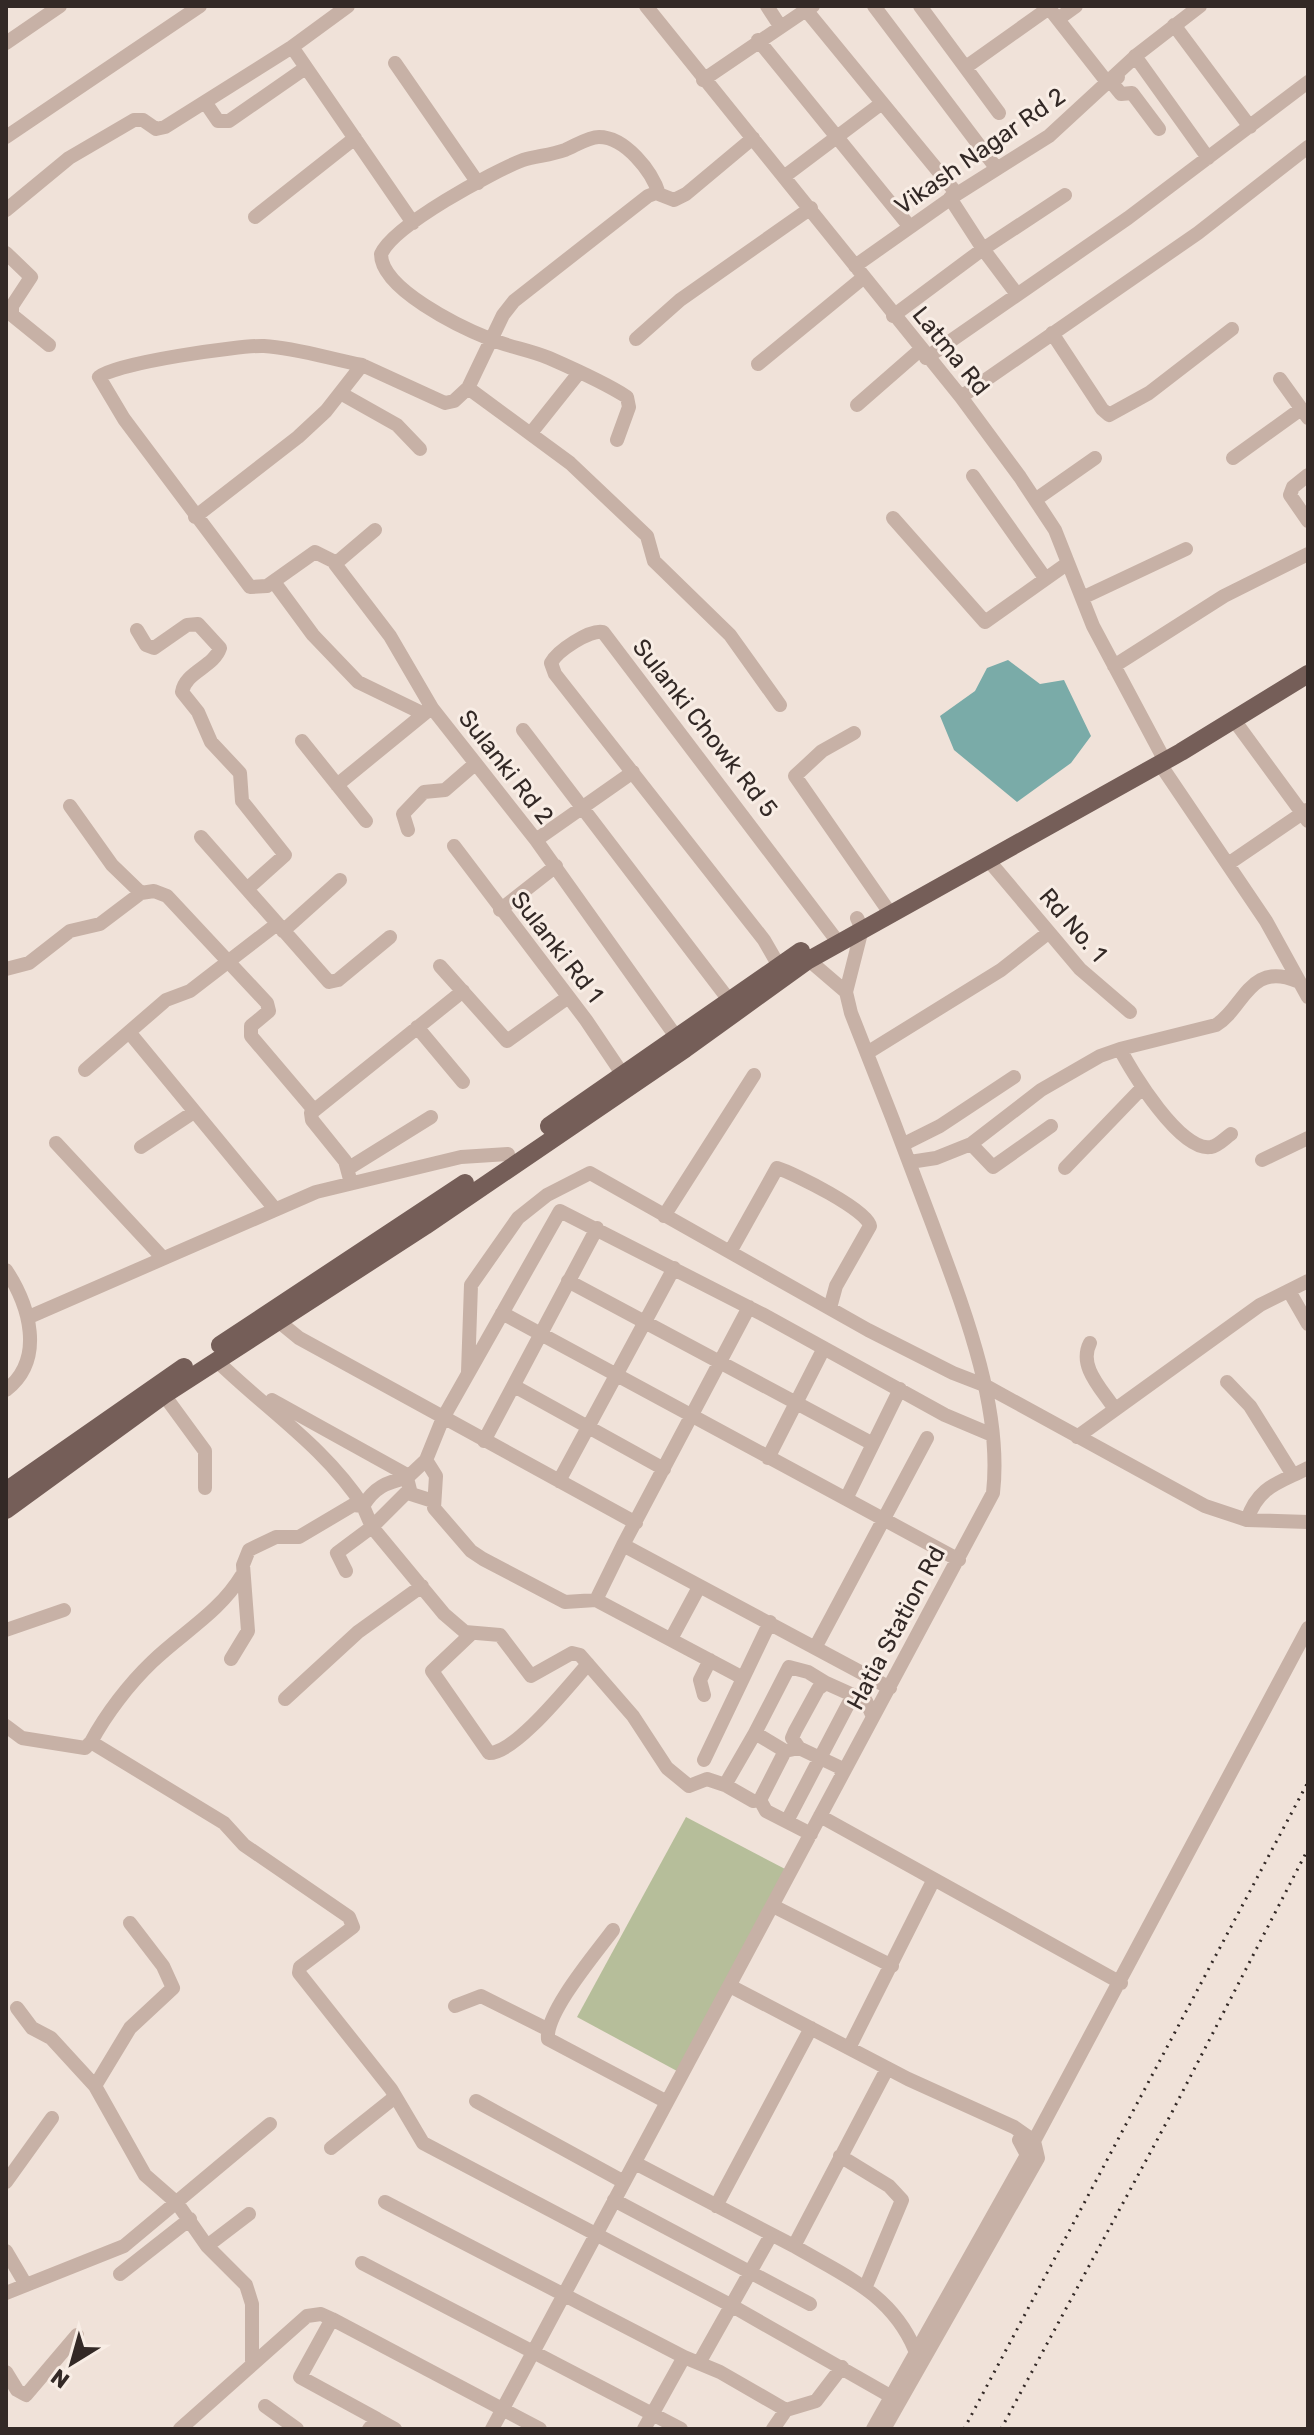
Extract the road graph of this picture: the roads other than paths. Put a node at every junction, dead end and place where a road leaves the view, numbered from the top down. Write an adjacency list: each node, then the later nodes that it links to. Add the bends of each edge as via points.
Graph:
1 (60, 6): 15 (street)
2 (200, 6): 29 (street)
3 (348, 6): 16 (street)
4 (646, 6): 22 (street, Latma Rd)
5 (767, 6): 13 (street)
6 (874, 6): 35 (street)
7 (920, 6): 19 (street)
8 (1076, 6): 11 (street)
9 (1200, 6): 12 (street, Vikash Nagar Rd 2)
10 (809, 8): 13 (street); 25 (street)
11 (1052, 11): 19 (street); 21 (street)
12 (1174, 25): 17 (street, Vikash Nagar Rd 2); 27 (street)
13 (780, 26): 14 (street)
14 (758, 40): 22 (street); 32 (street)
15 (6, 43)
16 (292, 47): 20 (street); 24 (street)
17 (1135, 56): 21 (street, Vikash Nagar Rd 2); 34 (street)
18 (395, 63): 37 (street)
19 (966, 67): 26 (street)
20 (304, 69): 24 (street, via 229,121 218,121); 30 (street)
21 (1111, 78): 28 (street, via 1118,77 1112,83 1121,94 1132,93); 35 (street, Vikash Nagar Rd 2, via 1049,136)
22 (703, 80): 31 (street, Latma Rd)
23 (1308, 82): 27 (street)
24 (205, 102): 42 (street, via 160,129 139,120 129,123 69,158)
25 (882, 103): 32 (street); 40 (street)
26 (999, 113)
27 (1250, 127): 34 (street)
28 (1159, 129)
29 (6, 137)
30 (355, 138): 43 (street); 44 (street)
31 (753, 138): 36 (street, Latma Rd); 38 (street, via 686,194 671,200)
32 (838, 138): 36 (street); 45 (street)
33 (1306, 152): 52 (street)
34 (1208, 158): 49 (street)
35 (997, 169): 40 (street, Vikash Nagar Rd 2)
36 (785, 176): 41 (street, Latma Rd)
37 (478, 183): 38 (street, via 520,161 602,137 635,157); 44 (street)
38 (659, 194): 54 (street, via 648,196 514,301)
39 (1065, 195): 46 (street)
40 (954, 196): 45 (street, Vikash Nagar Rd 2); 46 (street)
41 (811, 208): 48 (street, Latma Rd); 53 (street, via 680,300)
42 (6, 210)
43 (255, 217)
44 (413, 223): 54 (street, via 383,248 384,268 440,315)
45 (910, 227): 48 (street, Vikash Nagar Rd 2)
46 (983, 249): 49 (street); 50 (street)
47 (6, 253): 55 (street, via 31,277 12,306 12,315)
48 (860, 272): 50 (street, Latma Rd); 57 (street, Vikash Nagar Rd 2)
49 (1016, 293): 56 (street)
50 (893, 316): 56 (street, Latma Rd)
51 (1232, 329): 52 (street, via 1149,393 1109,415)
52 (1052, 333): 63 (street)
53 (636, 339)
54 (491, 340): 59 (street, via 550,358); 61 (street)
55 (49, 345)
56 (923, 354): 63 (street, Latma Rd); 64 (street)
57 (758, 364)
58 (362, 365): 61 (street, via 445,403); 62 (street); 74 (street, via 253,346 165,357 102,373 102,385)
59 (578, 374): 66 (street); 67 (street, via 630,401)
60 (1280, 379): 65 (street)
61 (468, 388): 66 (street)
62 (342, 394): 68 (street, via 397,425); 74 (street, via 298,437)
63 (961, 397): 73 (street, Latma Rd)
64 (857, 405)
65 (1305, 413): 70 (street)
66 (531, 433): 89 (street, via 647,536 654,561 730,635)
67 (617, 440)
68 (420, 449)
69 (1095, 458): 73 (street)
70 (1233, 458)
71 (1308, 475): 76 (street, via 1290,495)
72 (973, 476): 82 (street)
73 (1035, 500): 81 (street, Latma Rd)
74 (195, 517): 83 (street, via 250,587)
75 (893, 518): 82 (street, via 985,622)
76 (1308, 521)
77 (375, 530): 80 (street)
78 (1186, 549): 84 (street)
79 (1308, 554): 87 (street, via 1224,596)
80 (335, 562): 83 (street, via 315,552); 90 (street, Sulanki Rd 2, via 395,643)
81 (1068, 563): 82 (street); 84 (street, Latma Rd)
82 (1045, 578)
83 (274, 582): 90 (street, via 313,635 358,682)
84 (1082, 598): 87 (street, Latma Rd)
85 (137, 630): 111 (street, via 154,648 187,625 198,624 220,648 182,692 211,742 240,773 242,801 285,855)
86 (1308, 661): 95 (main road)
87 (1114, 666): 95 (street, Latma Rd)
88 (1308, 674): 91 (main road)
89 (780, 705)
90 (428, 711): 96 (street, Sulanki Rd 2); 98 (street)
91 (1234, 720): 95 (main road); 101 (street)
92 (523, 730): 100 (street)
93 (854, 733): 113 (street, via 822,751 795,776)
94 (302, 741): 98 (street)
95 (1162, 759): 107 (main road); 108 (street, Latma Rd); 113 (main road)
96 (475, 764): 103 (street, via 445,790 424,792 403,814); 105 (street, Sulanki Rd 2)
97 (633, 772): 100 (street); 119 (street, Sulanki Chowk Rd 5, via 555,674 552,659 600,630); 123 (street)
98 (337, 785): 102 (street)
99 (70, 806): 112 (street, via 112,865)
100 (582, 808): 105 (street); 130 (street)
101 (1306, 814): 108 (street)
102 (366, 821)
103 (408, 830)
104 (201, 837): 111 (street)
105 (536, 840): 109 (street, Sulanki Rd 2)
106 (454, 846): 114 (street, Sulanki Rd 1)
107 (989, 861): 113 (main road); 117 (street, Rd No. 1)
108 (1228, 864): 125 (street, Latma Rd)
109 (556, 866): 114 (street); 134 (street, Sulanki Rd 2)
110 (340, 880): 116 (street)
111 (247, 889): 116 (street)
112 (141, 893): 121 (street, via 167,896); 124 (street, via 100,924 70,931 29,963)
113 (886, 908): 115 (main road)
114 (500, 910): 129 (street, Sulanki Rd 1)
115 (859, 924): 119 (main road); 127 (street)
116 (280, 928): 118 (street, via 323,978 334,983); 121 (street)
117 (1048, 933): 131 (street, Rd No. 1); 136 (street, via 1001,970)
118 (390, 937)
119 (835, 937): 120 (main road)
120 (804, 956): 123 (main road); 127 (street); 172 (main road, via 652,1072)
121 (228, 959): 133 (street); 143 (street, via 270,1007 251,1026 251,1036)
122 (440, 966): 126 (street)
123 (779, 966): 130 (main road)
124 (6, 969)
125 (1297, 981): 128 (street, Latma Rd); 135 (street, via 1261,981 1240,995 1216,1025)
126 (463, 991): 129 (street, via 507,1041); 132 (street)
127 (846, 992): 136 (street, Hatia Station Rd)
128 (1308, 997)
129 (567, 998): 138 (street, Sulanki Rd 1)
130 (729, 1000): 134 (main road)
131 (1130, 1012)
132 (417, 1027): 141 (street); 143 (street)
133 (129, 1032): 137 (street); 144 (street)
134 (677, 1038): 138 (main road)
135 (1120, 1049): 142 (street); 151 (street, via 1041,1090)
136 (867, 1053): 150 (street, Hatia Station Rd)
137 (85, 1070)
138 (623, 1075): 153 (main road)
139 (754, 1075): 159 (street)
140 (1014, 1077): 150 (street)
141 (463, 1082)
142 (1142, 1088): 147 (street, via 1187,1137 1206,1148); 156 (street)
143 (313, 1109): 157 (street, via 310,1117)
144 (194, 1112): 152 (street); 158 (street)
145 (431, 1117): 157 (street)
146 (1051, 1126): 151 (street, via 996,1167 990,1167)
147 (1231, 1134)
148 (1308, 1138): 154 (street)
149 (56, 1143): 162 (street)
150 (904, 1144): 155 (street, Hatia Station Rd)
151 (971, 1144): 155 (street)
152 (141, 1147)
153 (508, 1154): 157 (street, via 461,1157 406,1173); 172 (main road)
154 (1262, 1160)
155 (910, 1162): 183 (street, Hatia Station Rd, via 961,1299)
156 (1065, 1168)
157 (350, 1175): 158 (street)
158 (275, 1209): 162 (street)
159 (664, 1216): 161 (street); 180 (street, via 590,1173 531,1206 471,1285)
160 (597, 1228): 163 (street); 165 (street); 170 (street, via 560,1211)
161 (730, 1252): 169 (street); 169 (street, via 777,1168 824,1191 865,1215 870,1226 836,1286)
162 (162, 1257): 171 (street)
163 (674, 1268): 168 (street); 173 (street)
164 (6, 1270): 171 (street)
165 (568, 1281): 173 (street); 175 (street)
166 (1308, 1281): 167 (street)
167 (1289, 1291): 174 (street); 190 (street, via 1260,1305)
168 (749, 1307): 177 (street); 179 (street)
169 (830, 1308): 183 (street)
170 (502, 1313): 175 (street); 180 (street)
171 (29, 1317): 186 (street, via 32,1330 24,1366)
172 (274, 1318): 178 (main road); 192 (street); 206 (main road, via 129,1403)
173 (646, 1321): 179 (street); 181 (street)
174 (1308, 1324)
175 (540, 1333): 181 (street); 184 (street)
176 (1090, 1343): 190 (street, via 1086,1364)
177 (824, 1348): 185 (street); 189 (street)
178 (216, 1360): 187 (main road); 211 (street, via 320,1453)
179 (720, 1363): 189 (street); 191 (street)
180 (468, 1372): 192 (street)
181 (617, 1374): 191 (street); 193 (street)
182 (1227, 1382): 203 (street, via 1250,1406)
183 (984, 1385): 194 (street, Hatia Station Rd); 195 (street)
184 (514, 1386): 193 (street); 197 (street)
185 (900, 1389): 194 (street, via 953,1420); 198 (street)
186 (6, 1390)
187 (164, 1395): 207 (street, via 205,1451); 212 (main road)
188 (272, 1400): 204 (street)
189 (796, 1403): 198 (street); 199 (street)
190 (1114, 1408): 195 (street)
191 (693, 1417): 199 (street); 202 (street)
192 (443, 1418): 197 (street); 200 (street)
193 (588, 1428): 202 (street); 205 (street)
194 (990, 1434): 219 (street, Hatia Station Rd, via 996,1472 993,1493)
195 (1077, 1437): 214 (street, via 1205,1506)
196 (927, 1438): 213 (street)
197 (484, 1441): 205 (street)
198 (873, 1444): 209 (street)
199 (768, 1458): 209 (street)
200 (426, 1460): 204 (street); 210 (street, via 436,1476)
201 (1308, 1468): 203 (street)
202 (664, 1469): 216 (street)
203 (1293, 1475): 214 (street, via 1261,1492)
204 (408, 1477): 208 (street); 211 (street, via 371,1492)
205 (559, 1481): 216 (street)
206 (9, 1482)
207 (205, 1488)
208 (411, 1494): 210 (street); 217 (street)
209 (846, 1499): 213 (street)
210 (433, 1501): 224 (street, via 483,1559 565,1602)
211 (363, 1506): 217 (street); 221 (street, via 346,1508 299,1537 257,1544 245,1557)
212 (6, 1510)
213 (883, 1518): 219 (street); 231 (street)
214 (1247, 1520): 215 (street)
215 (1308, 1522)
216 (636, 1523): 218 (street)
217 (372, 1527): 220 (street, via 337,1553); 222 (street)
218 (623, 1545): 223 (street); 224 (street)
219 (959, 1560): 237 (street, Hatia Station Rd)
220 (346, 1571)
221 (243, 1574): 232 (street, via 248,1631); 244 (street, via 220,1607 150,1663)
222 (422, 1586): 229 (street); 240 (street, via 358,1632)
223 (699, 1587): 226 (street); 230 (street)
224 (596, 1600): 230 (street)
225 (64, 1610): 228 (street)
226 (770, 1622): 231 (street); 235 (street)
227 (1308, 1628): 259 (street)
228 (6, 1630)
229 (470, 1635): 234 (street, via 500,1635 531,1676 572,1653); 234 (street, via 432,1671 489,1753 523,1733)
230 (671, 1639): 233 (street)
231 (816, 1646): 237 (street)
232 (231, 1659)
233 (710, 1660): 235 (street); 238 (street, via 700,1680)
234 (588, 1664): 249 (street, via 633,1716 671,1773 689,1786 707,1779)
235 (743, 1678): 247 (street)
236 (826, 1683): 239 (street); 243 (street, via 789,1667); 245 (street, via 795,1731)
237 (890, 1688): 241 (street, Hatia Station Rd)
238 (704, 1695)
239 (853, 1695): 241 (street, via 866,1701); 246 (street)
240 (285, 1699)
241 (873, 1717): 248 (street, Hatia Station Rd)
242 (6, 1726): 244 (street, via 22,1738 85,1748)
243 (755, 1733): 245 (street); 249 (street)
244 (91, 1742): 268 (street, via 224,1823 244,1845 349,1917 353,1927 299,1973)
245 (792, 1749): 246 (street); 250 (street)
246 (820, 1758): 248 (street); 252 (street)
247 (704, 1760)
248 (842, 1773): 251 (street, Hatia Station Rd)
249 (725, 1785): 250 (street)
250 (760, 1800): 252 (street, via 766,1811)
251 (820, 1816): 253 (street, Hatia Station Rd); 254 (street)
252 (787, 1821): 253 (street)
253 (811, 1834): 255 (street, Hatia Station Rd)
254 (933, 1881): 258 (street); 259 (street)
255 (773, 1906): 258 (street); 260 (street, Hatia Station Rd)
256 (130, 1923): 267 (street, via 173,1988 130,2028)
257 (613, 1930): 264 (street)
258 (892, 1966): 265 (street)
259 (1121, 1983): 274 (street)
260 (730, 1986): 263 (street); 270 (street, Hatia Station Rd)
261 (455, 2006): 264 (street, via 481,1996)
262 (17, 2008): 267 (street)
263 (811, 2028): 265 (street); 283 (street)
264 (547, 2029): 270 (street, via 548,2039 560,2047)
265 (849, 2048): 266 (street)
266 (887, 2069): 272 (street); 276 (street)
267 (95, 2086): 282 (street, via 145,2175)
268 (395, 2097): 275 (street); 286 (street, via 423,2143)
269 (476, 2101): 279 (street)
270 (667, 2102): 277 (street, Hatia Station Rd)
271 (52, 2118): 278 (street)
272 (995, 2120): 274 (street); 302 (street, via 1027,2155)
273 (270, 2124): 282 (street)
274 (1034, 2141): 309 (street, via 1038,2158)
275 (331, 2148)
276 (840, 2156): 289 (street); 295 (street, via 902,2200)
277 (635, 2163): 279 (street, Hatia Station Rd); 283 (street)
278 (8, 2174)
279 (624, 2182): 280 (street, Hatia Station Rd)
280 (614, 2200): 286 (street, Hatia Station Rd); 292 (street)
281 (385, 2202): 297 (street)
282 (177, 2203): 285 (street); 294 (street, via 118,2250)
283 (716, 2206): 287 (street)
284 (249, 2214): 288 (street)
285 (190, 2219): 288 (street); 293 (street)
286 (597, 2234): 297 (street, Hatia Station Rd); 299 (street)
287 (771, 2235): 289 (street); 292 (street)
288 (207, 2246): 305 (street, via 250,2292)
289 (794, 2246): 295 (street)
290 (6, 2251): 294 (street)
291 (362, 2263): 303 (street)
292 (751, 2273): 298 (street); 299 (street)
293 (120, 2274)
294 (26, 2285): 296 (street)
295 (866, 2286): 302 (street, via 908,2334)
296 (6, 2293)
297 (566, 2294): 303 (street, Hatia Station Rd); 304 (street)
298 (810, 2304)
299 (734, 2307): 306 (street); 307 (street)
300 (332, 2319): 305 (street, via 307,2316); 311 (street); 314 (street, via 300,2377)
301 (77, 2335): 308 (street, via 26,2395)
302 (915, 2350): 309 (street)
303 (535, 2352): 311 (street, Hatia Station Rd); 313 (street)
304 (684, 2357): 306 (street); 313 (street)
305 (252, 2361): 315 (street)
306 (699, 2363): 312 (street)
307 (842, 2367): 309 (street); 312 (street, via 816,2401)
308 (6, 2372)
309 (894, 2399): 323 (street); 324 (street)
310 (265, 2406): 316 (street)
311 (502, 2409): 318 (street, Hatia Station Rd); 319 (street)
312 (786, 2410): 322 (street)
313 (653, 2413): 320 (street); 321 (street)
314 (373, 2424): 317 (street)
315 (180, 2429)
316 (297, 2429)
317 (395, 2429)
318 (492, 2429)
319 (540, 2429)
320 (644, 2429)
321 (681, 2429)
322 (773, 2429)
323 (873, 2429)
324 (884, 2429)

